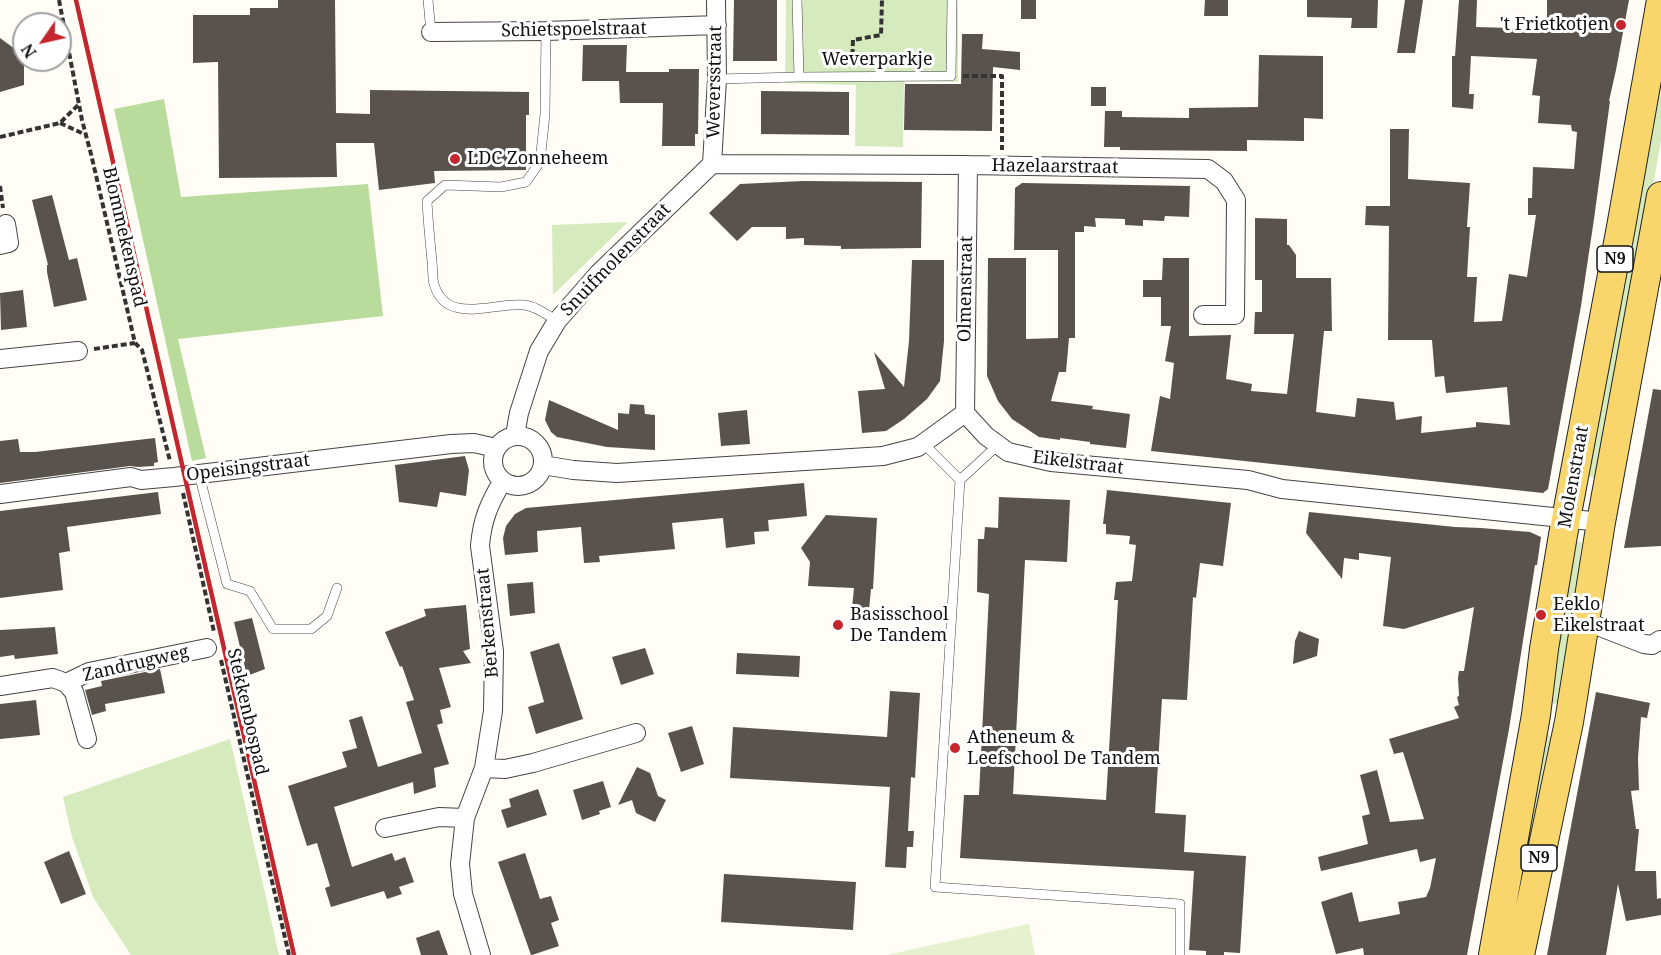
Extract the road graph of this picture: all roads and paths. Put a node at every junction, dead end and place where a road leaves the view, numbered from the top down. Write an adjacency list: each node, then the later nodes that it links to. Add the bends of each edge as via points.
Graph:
1 (59, 0): 15 (path, Blommekenspad)
2 (428, 0): 9 (lane)
3 (716, 0): 8 (street, Weversstraat)
4 (797, 0): 13 (lane, Weverparkje)
5 (882, 0): 11 (path, via 881,35 853,40)
6 (952, 0): 12 (lane, Weverparkje)
7 (1660, 0): 41 (main road, Molenstraat / N9)
8 (717, 26): 10 (street, Schietspoelstraat); 14 (street, Weversstraat)
9 (430, 32): 10 (street, Schietspoelstraat)
10 (546, 32): 26 (lane, via 540,162 526,182 501,187 445,185 427,201 434,285 443,299 456,308 476,310 525,305)
11 (852, 76): 12 (lane, Weverparkje); 13 (lane, Weverparkje)
12 (951, 76): 21 (path, via 1002,76)
13 (799, 77): 14 (lane, Weverparkje)
14 (717, 79): 19 (street, Weversstraat)
15 (79, 104): 16 (path); 17 (path, Blommekenspad)
16 (60, 123): 17 (path); 18 (path)
17 (86, 135): 27 (path, Blommekenspad)
18 (0, 137)
19 (712, 164): 20 (street, Hazelaarstraat); 26 (street, Snuifmolenstraat, via 598,274)
20 (968, 165): 21 (street, Hazelaarstraat); 30 (street, Olmenstraat)
21 (1002, 166): 25 (street, Hazelaarstraat, via 1208,169 1224,181 1236,200 1235,315)
22 (1661, 196): 42 (main road, Molenstraat / N9)
23 (6, 224): 24 (street, via 9,243)
24 (0, 245)
25 (1203, 315)
26 (557, 321): 31 (street, Snuifmolenstraat, via 539,351)
27 (135, 343): 28 (path); 37 (path, Blommekenspad, via 142,350)
28 (78, 351): 29 (street)
29 (0, 359)
30 (965, 413): 32 (street); 33 (street, Eikelstraat)
31 (514, 435): 34 (street); 35 (street, via 536,443)
32 (923, 443): 35 (street, via 883,456 617,473); 38 (lane)
33 (998, 445): 38 (lane); 41 (street, Eikelstraat, via 1008,452 1051,462 1248,480 1282,489)
34 (496, 447): 36 (street, Opeisingstraat, via 450,444); 39 (street, via 492,456 494,472)
35 (543, 465): 39 (street, via 533,482 523,487)
36 (199, 474): 37 (street, Opeisingstraat); 43 (lane, via 227,584 250,591 273,629 311,629 327,616)
37 (174, 477): 40 (street, Opeisingstraat, via 131,477); 46 (path, Stekkenbospad, via 184,498)
38 (960, 480): 56 (lane, via 935,887 1180,904)
39 (502, 482): 51 (street, Berkenstraat, via 489,506 480,546 494,651 493,711)
40 (0, 494)
41 (1567, 518): 42 (street, Eikelstraat); 57 (main road, Molenstraat / N9)
42 (1601, 522): 44 (main road, Molenstraat / N9)
43 (337, 588)
44 (1585, 621): 45 (street, via 1644,644 1653,645); 58 (main road, Molenstraat / N9, via 1569,722)
45 (1660, 640)
46 (214, 648): 47 (street, Zandrugweg, via 89,672); 54 (path, Stekkenbospad)
47 (66, 683): 48 (street, via 53,678); 50 (street, via 74,692)
48 (0, 686)
49 (636, 733): 51 (street, via 533,763 506,769)
50 (87, 739)
51 (483, 768): 52 (street, Berkenstraat)
52 (465, 818): 53 (street, via 439,817); 55 (street, Berkenstraat, via 460,864 463,894)
53 (385, 828)
54 (288, 955)
55 (481, 955)
56 (1180, 955)
57 (1493, 955)
58 (1520, 955)

